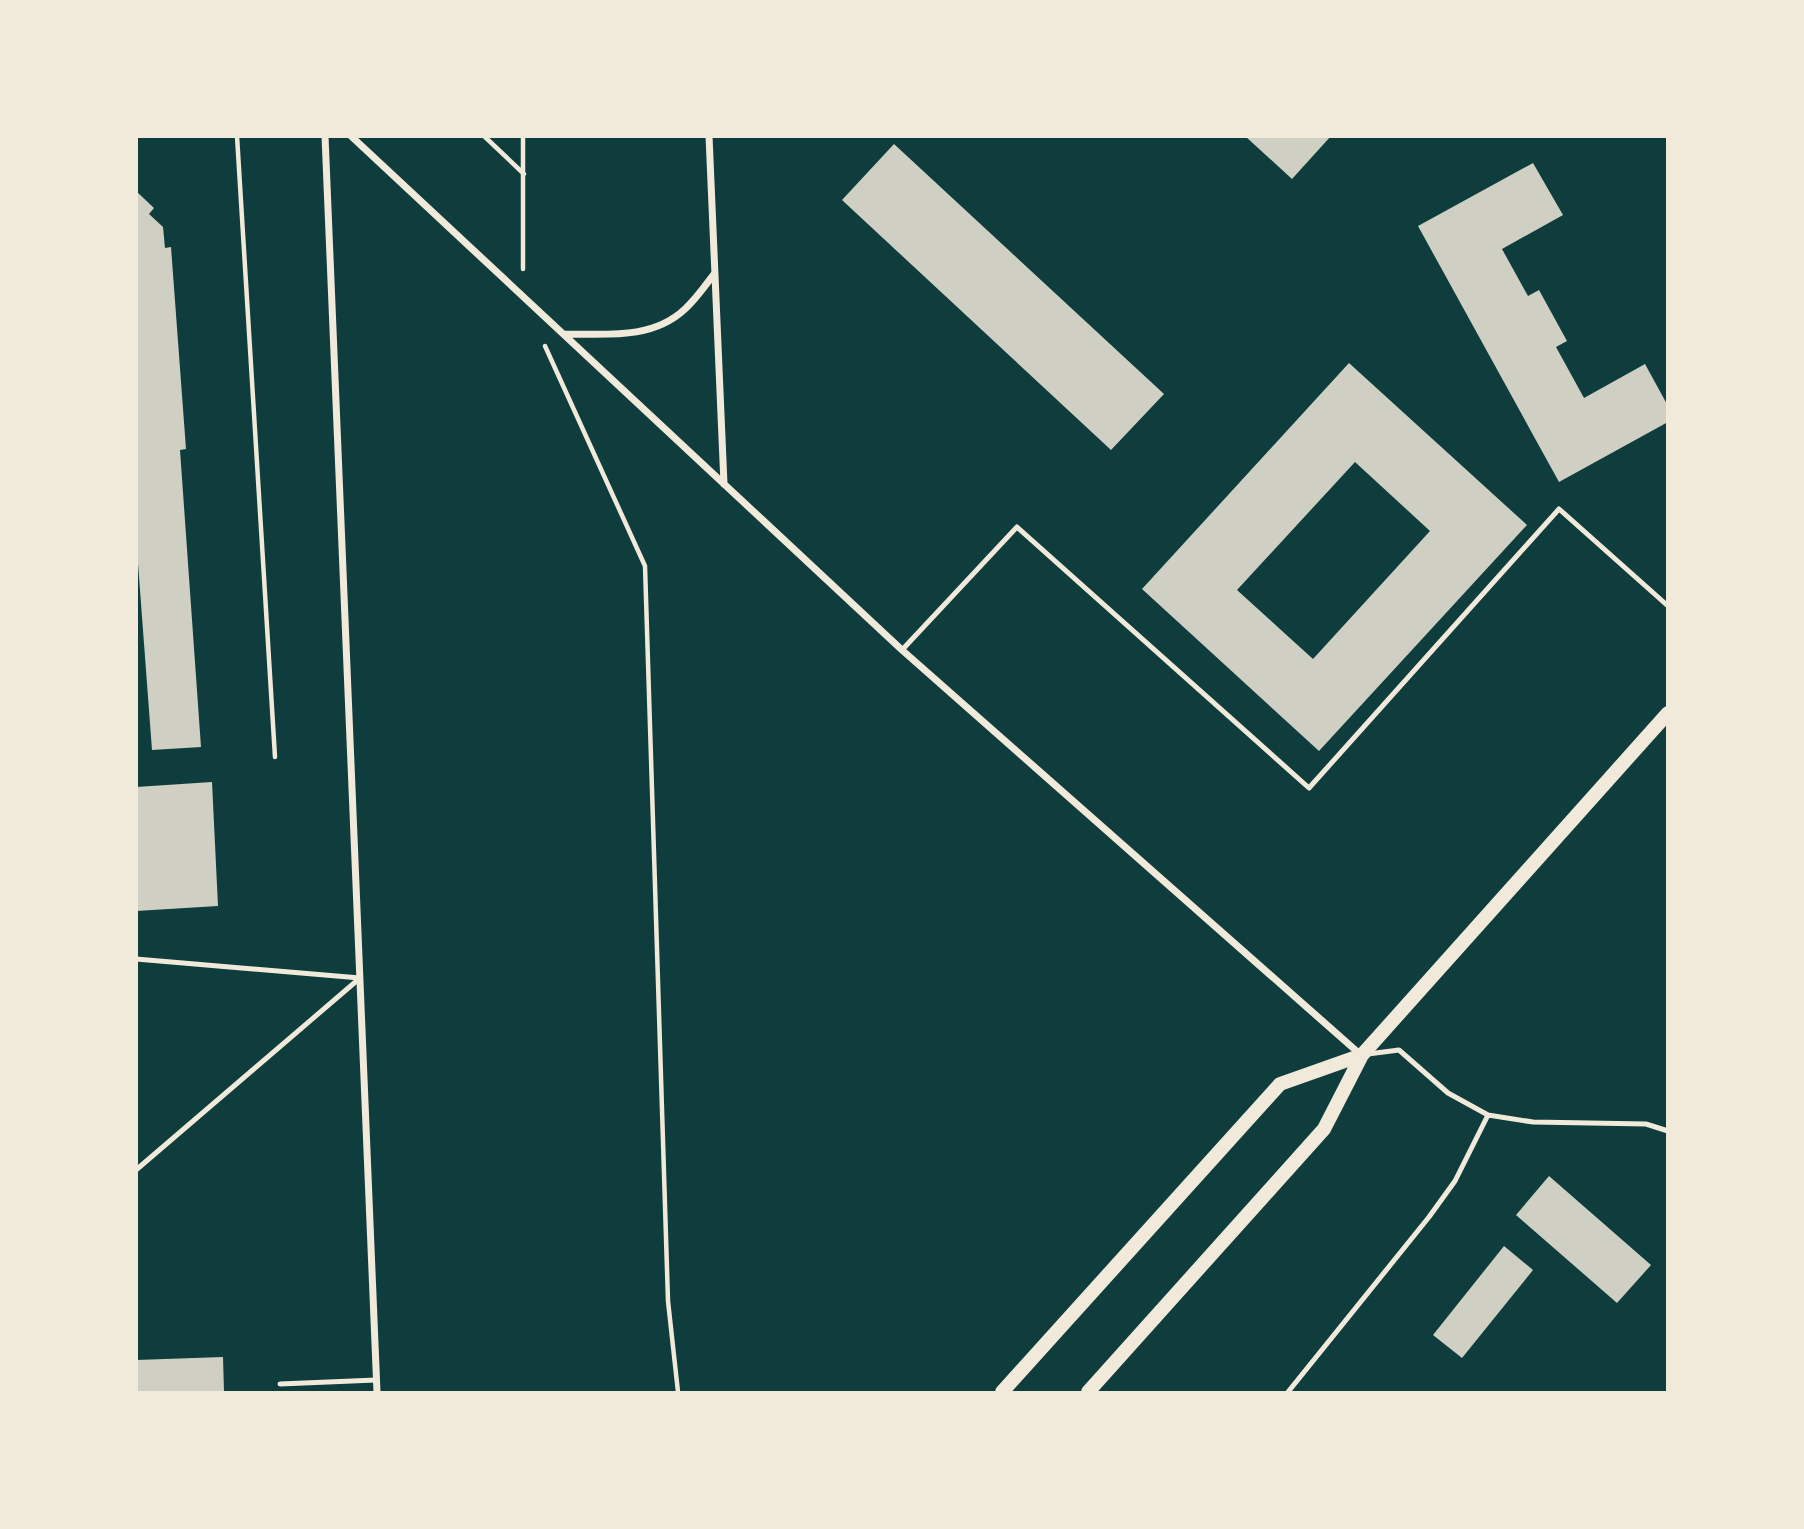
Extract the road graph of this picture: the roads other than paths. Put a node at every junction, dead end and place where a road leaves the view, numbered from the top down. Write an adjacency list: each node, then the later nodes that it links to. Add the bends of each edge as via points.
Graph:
1 (325, 136): 11 (street)
2 (351, 136): 5 (street)
3 (709, 136): 4 (street)
4 (714, 274): 5 (street, via 685,309 661,326 635,333); 6 (street)
5 (563, 334): 6 (street)
6 (724, 484): 8 (street)
7 (1668, 606): 8 (lane, via 1559,509 1308,788 1017,527)
8 (902, 650): 12 (street)
9 (1668, 713): 12 (main road)
10 (136, 959): 11 (lane)
11 (360, 978): 15 (lane); 16 (street)
12 (1362, 1055): 13 (lane, via 1399,1050 1448,1093); 19 (main road, via 1280,1084); 20 (main road, via 1324,1129)
13 (1488, 1115): 14 (lane, via 1533,1122 1646,1124); 21 (lane, via 1455,1181)
14 (1668, 1131)
15 (136, 1170)
16 (376, 1380): 17 (lane); 18 (street)
17 (280, 1384)
18 (377, 1392)
19 (1002, 1392)
20 (1088, 1392)
21 (1288, 1392)

